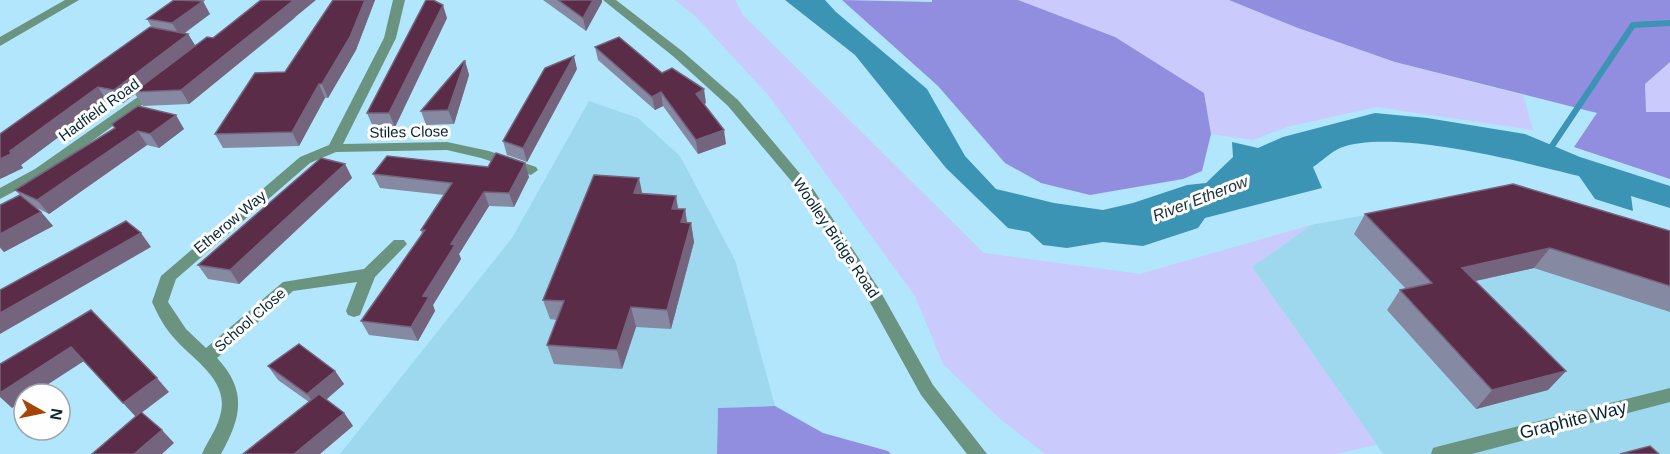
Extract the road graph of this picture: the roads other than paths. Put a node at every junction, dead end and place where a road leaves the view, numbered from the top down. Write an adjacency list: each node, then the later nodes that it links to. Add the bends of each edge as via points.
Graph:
1 (73, 0): 4 (street)
2 (399, 0): 6 (street, via 390,38)
3 (609, 0): 15 (street, Woolley Bridge Road, via 733,103 808,192 873,293 927,390)
4 (0, 42)
5 (166, 81): 8 (street, Hadfield Road, via 40,172)
6 (334, 148): 7 (street, Stiles Close, via 439,145 484,154); 12 (street, Etherow Way, via 305,160 169,276 160,302 169,323)
7 (531, 170)
8 (0, 194)
9 (399, 244): 10 (street)
10 (368, 274): 11 (street); 12 (street, School Close, via 288,286)
11 (354, 311)
12 (205, 359): 14 (street, Etherow Way, via 221,374 231,408)
13 (1670, 395): 16 (street, Graphite Way)
14 (211, 454)
15 (978, 454)
16 (1440, 454)

